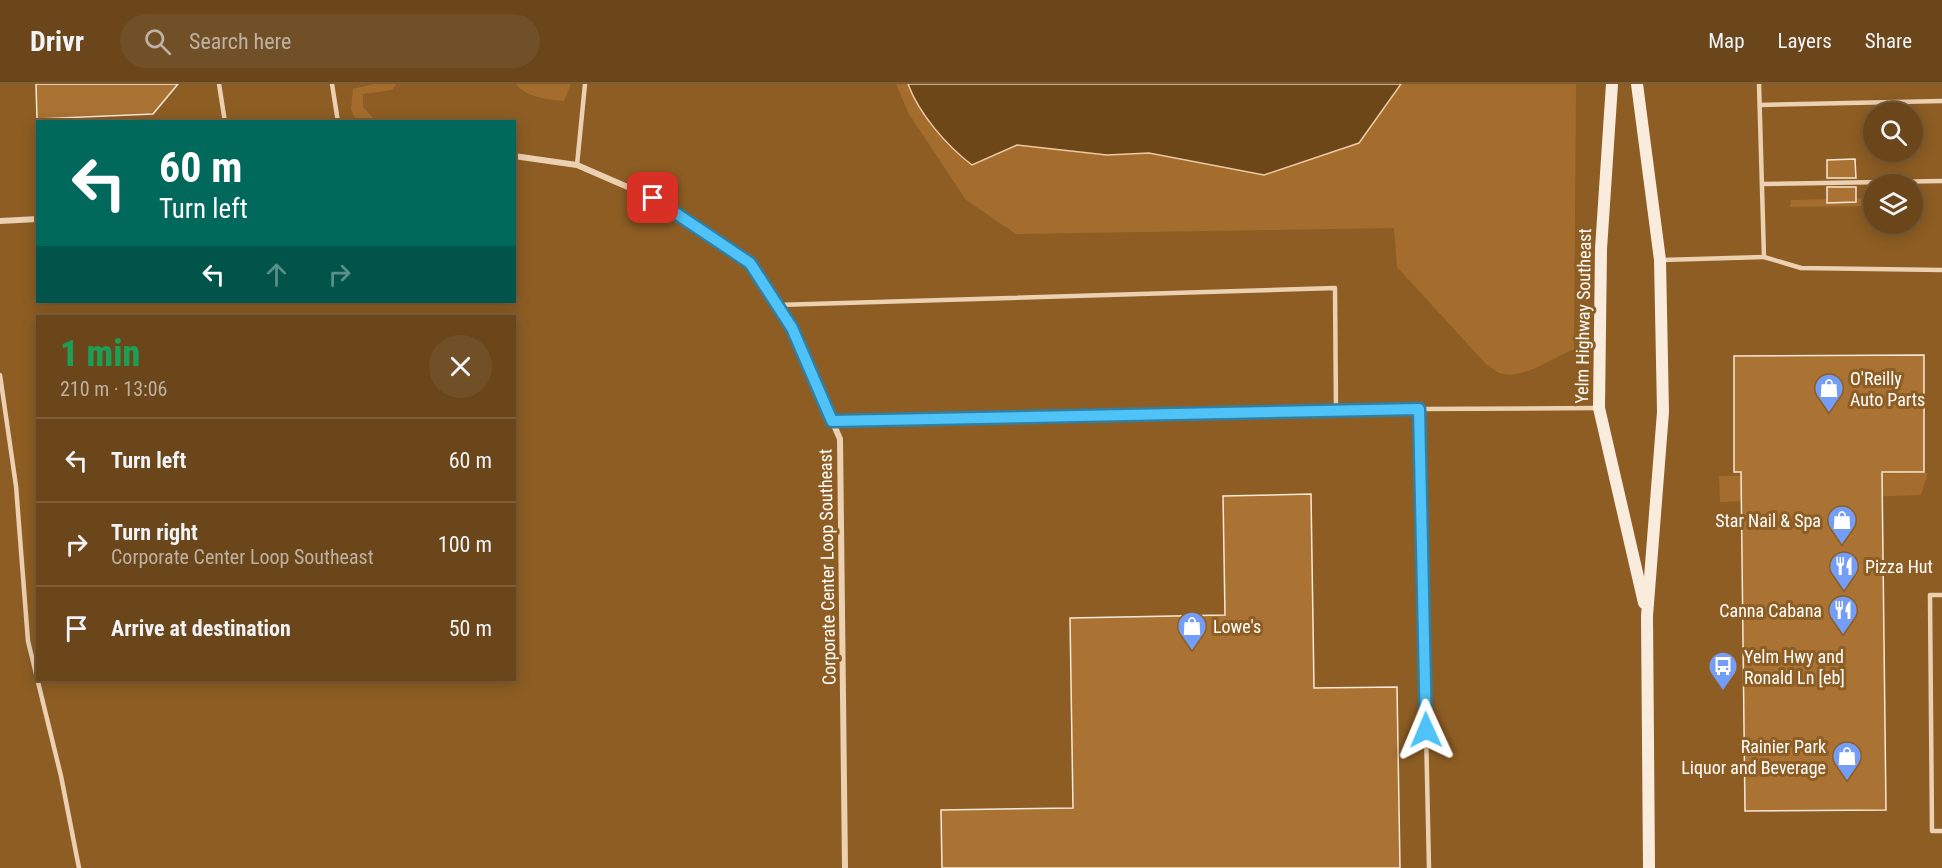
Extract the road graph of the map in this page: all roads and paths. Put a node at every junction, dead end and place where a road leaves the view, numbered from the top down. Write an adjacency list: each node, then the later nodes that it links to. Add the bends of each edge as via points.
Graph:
1 (219, 84): 9 (lane)
2 (332, 84): 10 (lane)
3 (585, 84): 12 (lane)
4 (1612, 84): 22 (main road, Yelm Highway Southeast, via 1601,249)
5 (1637, 84): 18 (main road, Yelm Highway Southeast)
6 (1759, 84): 8 (lane)
7 (1942, 101): 8 (lane)
8 (1760, 105): 14 (lane)
9 (225, 120)
10 (338, 120)
11 (516, 156): 12 (street, Corporate Center Loop Southeast)
12 (577, 165): 20 (street, Corporate Center Loop Southeast, via 653,198 750,263)
13 (1942, 181): 14 (lane)
14 (1762, 184): 17 (lane)
15 (36, 219): 16 (street)
16 (0, 221)
17 (1764, 256): 18 (lane); 19 (lane, via 1801,268)
18 (1660, 261): 27 (main road, Yelm Highway Southeast, via 1663,412)
19 (1942, 270)
20 (777, 305): 24 (lane, via 1335,288); 25 (street, Corporate Center Loop Southeast, via 792,328)
21 (0, 375): 28 (lane, via 16,486 28,641)
22 (1599, 408): 23 (lane); 27 (main road, Yelm Highway Southeast)
23 (1419, 409): 24 (lane); 33 (lane)
24 (1336, 411): 25 (lane)
25 (832, 421): 32 (street, Corporate Center Loop Southeast, via 840,439)
26 (1942, 595): 30 (lane, via 1930,595 1932,831)
27 (1647, 616): 34 (main road, Yelm Highway Southeast)
28 (36, 674)
29 (38, 681): 31 (lane)
30 (1942, 831)
31 (79, 868)
32 (845, 868)
33 (1430, 868)
34 (1649, 868)

